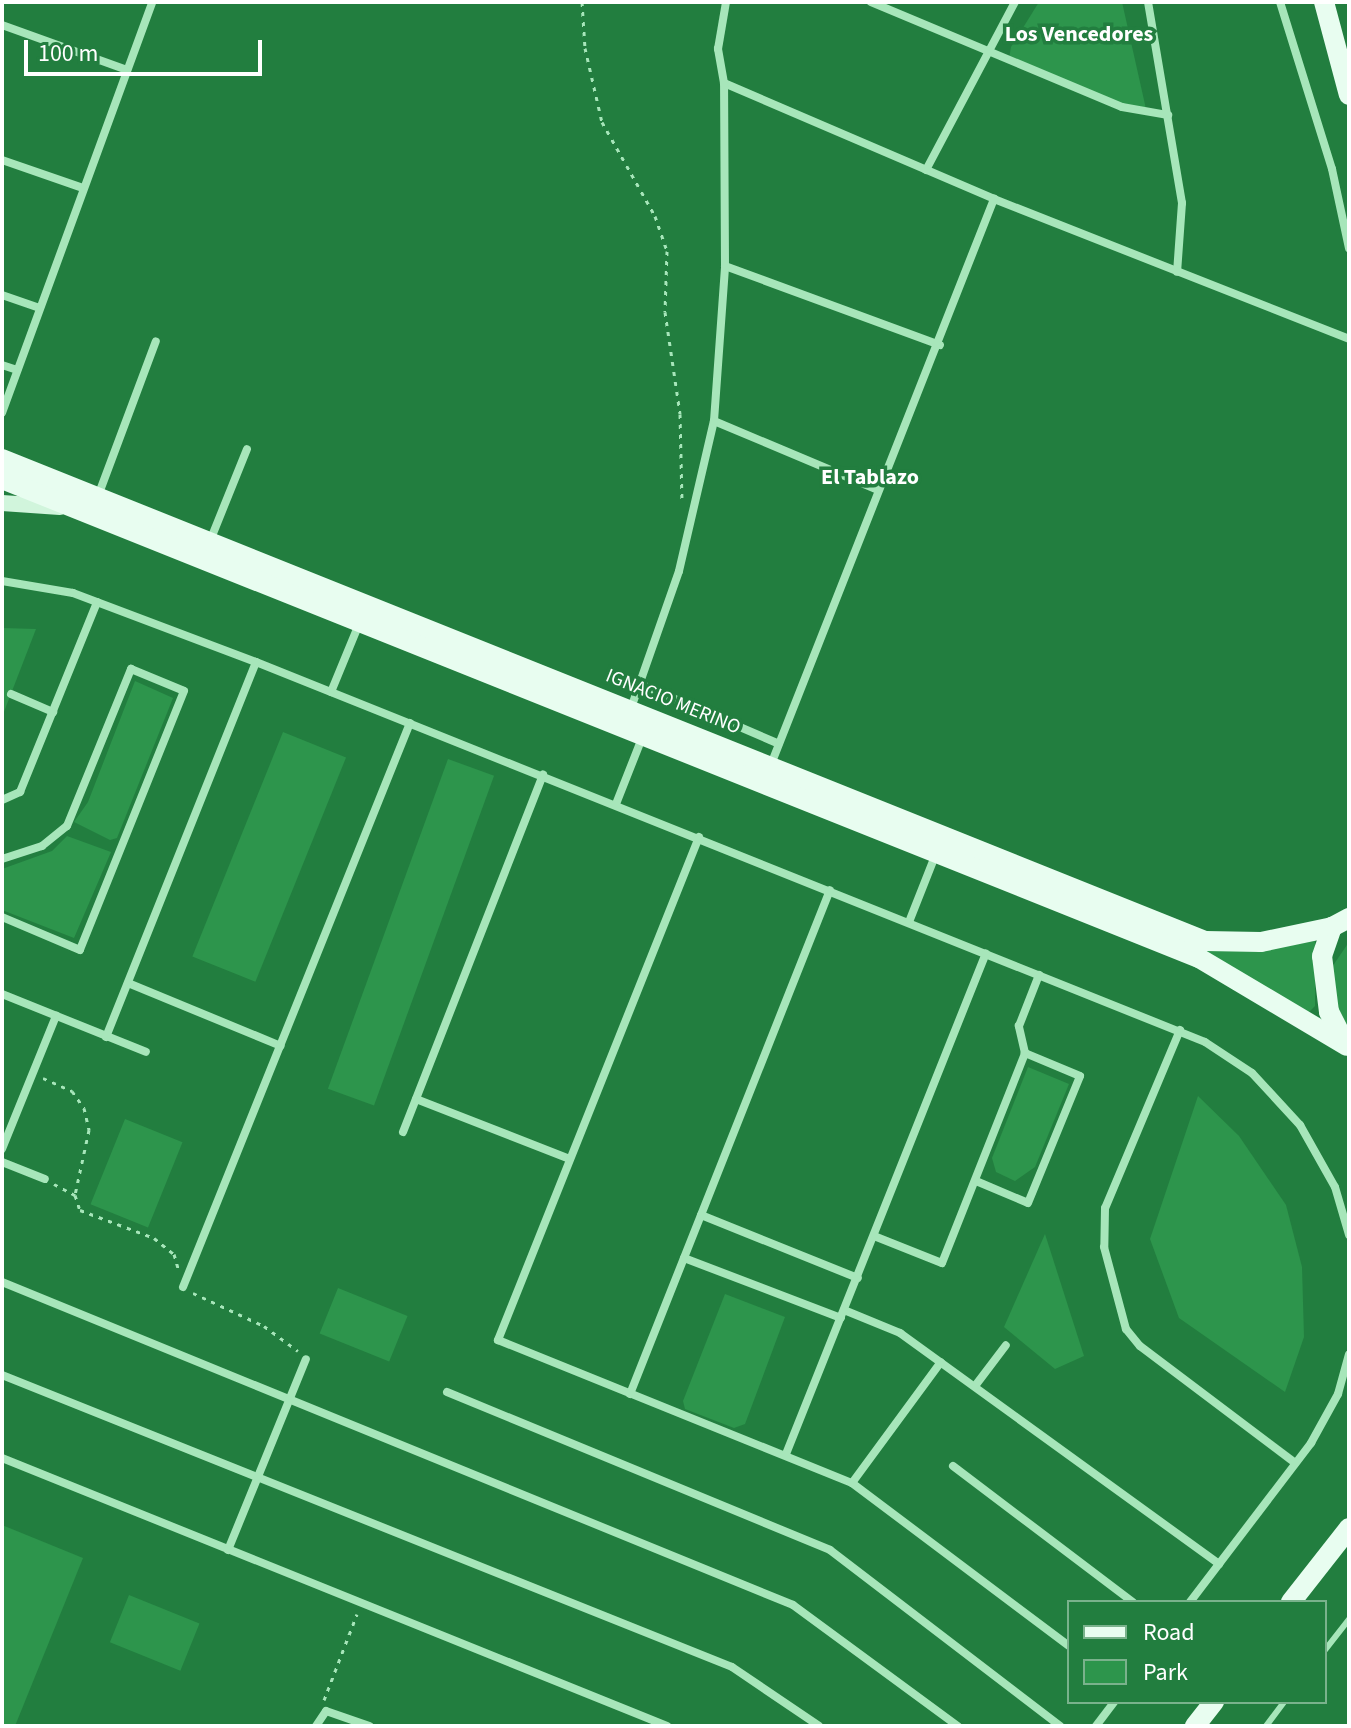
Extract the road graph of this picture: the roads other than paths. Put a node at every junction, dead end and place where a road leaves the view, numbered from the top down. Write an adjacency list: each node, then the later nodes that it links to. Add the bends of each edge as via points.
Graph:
1 (152, 2): 10 (street)
2 (726, 2): 11 (street, via 718,49)
3 (871, 2): 9 (street)
4 (1015, 2): 9 (street)
5 (1148, 2): 13 (street)
6 (1280, 2): 18 (street, via 1332,169)
7 (1324, 2): 12 (main road)
8 (2, 25): 10 (street)
9 (992, 52): 13 (street, via 1122,107); 15 (street)
10 (127, 70): 16 (street)
11 (724, 83): 15 (street); 19 (street)
12 (1349, 95)
13 (1168, 115): 20 (street, via 1182,203)
14 (2, 160): 16 (street)
15 (926, 170): 17 (street)
16 (83, 188): 22 (street)
17 (994, 199): 20 (street); 25 (street)
18 (1349, 248)
19 (725, 266): 25 (street); 29 (street)
20 (1177, 272): 23 (street)
21 (2, 295): 22 (street)
22 (39, 308): 27 (street)
23 (1349, 339)
24 (156, 341): 34 (street)
25 (940, 345): 33 (street)
26 (2, 365): 27 (street)
27 (17, 370): 28 (street)
28 (2, 413)
29 (714, 421): 33 (street); 42 (street, via 679,571)
30 (247, 449): 37 (street)
31 (2, 459): 34 (main road, IGNACIO MERINO)
32 (2, 479): 36 (main road)
33 (878, 490): 48 (street)
34 (98, 496): 37 (main road, IGNACIO MERINO)
35 (2, 503): 36 (main road)
36 (80, 509): 40 (main road)
37 (210, 542): 47 (main road, IGNACIO MERINO)
38 (2, 581): 39 (street, via 46,586)
39 (97, 602): 41 (street); 45 (street)
40 (359, 623): 43 (street); 47 (main road)
41 (256, 662): 43 (street); 62 (street)
42 (640, 684): 47 (street); 48 (street)
43 (331, 692): 46 (street)
44 (11, 694): 45 (street)
45 (53, 712): 51 (street, via 20,792)
46 (410, 723): 49 (street); 67 (street)
47 (632, 725): 50 (main road); 50 (main road, IGNACIO MERINO); 52 (street)
48 (779, 744): 50 (street)
49 (543, 774): 52 (street); 71 (street)
50 (766, 776): 54 (main road); 58 (main road, IGNACIO MERINO, via 1205,941 1261,942)
51 (2, 800)
52 (616, 804): 53 (street)
53 (699, 837): 56 (street); 74 (street)
54 (935, 856): 59 (street); 68 (main road, via 1199,958)
55 (2, 859): 57 (street, via 42,846 67,826 131,669 184,691 80,950)
56 (830, 890): 59 (street); 78 (street)
57 (2, 917)
58 (1343, 919): 68 (main road, via 1322,956 1324,993)
59 (909, 922): 60 (street)
60 (986, 953): 61 (street); 80 (street)
61 (1039, 975): 65 (street); 70 (street, via 1019,1026)
62 (128, 983): 66 (street); 67 (street)
63 (3, 996): 64 (street)
64 (56, 1016): 66 (street); 73 (street)
65 (1180, 1030): 79 (street, via 1227,1055 1278,1097 1320,1154); 97 (street, via 1105,1208 1102,1228 1126,1329 1140,1346)
66 (106, 1037): 69 (street)
67 (281, 1046): 84 (street)
68 (1348, 1047)
69 (146, 1052)
70 (1025, 1053): 77 (street); 77 (street, via 1080,1076 1028,1203)
71 (416, 1099): 72 (street); 74 (street)
72 (403, 1132)
73 (2, 1149)
74 (570, 1159): 93 (street, via 498,1340)
75 (2, 1162): 76 (street)
76 (45, 1179)
77 (976, 1181): 80 (street, via 942,1263)
78 (701, 1215): 81 (street); 82 (street)
79 (1349, 1235)
80 (874, 1236): 82 (street)
81 (684, 1258): 85 (street); 93 (street)
82 (858, 1278): 85 (street)
83 (2, 1282): 94 (street)
84 (183, 1287)
85 (843, 1314): 89 (street, via 900,1333); 95 (street)
86 (1006, 1345): 91 (street)
87 (1349, 1354): 97 (street, via 1338,1394)
88 (306, 1359): 94 (street)
89 (941, 1362): 91 (street); 100 (street)
90 (2, 1375): 99 (street)
91 (975, 1386): 103 (street)
92 (447, 1392): 118 (street, via 830,1550)
93 (630, 1394): 95 (street)
94 (290, 1398): 99 (street); 117 (street, via 809,1613)
95 (786, 1454): 100 (street)
96 (2, 1458): 102 (street)
97 (1295, 1463): 103 (street)
98 (953, 1466): 104 (street)
99 (257, 1478): 102 (street); 116 (street, via 732,1667)
100 (852, 1483): 108 (street)
101 (1349, 1528): 106 (main road)
102 (228, 1550): 115 (street)
103 (1219, 1564): 105 (street)
104 (1130, 1600)
105 (1192, 1600)
106 (1293, 1600)
107 (1349, 1619): 109 (lane)
108 (1067, 1644)
109 (1327, 1647)
110 (1112, 1704): 119 (street)
111 (1212, 1704): 120 (main road)
112 (1282, 1704): 121 (lane)
113 (316, 1726): 114 (street, via 326,1711)
114 (369, 1726)
115 (667, 1726)
116 (819, 1726)
117 (958, 1726)
118 (1060, 1726)
119 (1096, 1726)
120 (1195, 1726)
121 (1266, 1726)

